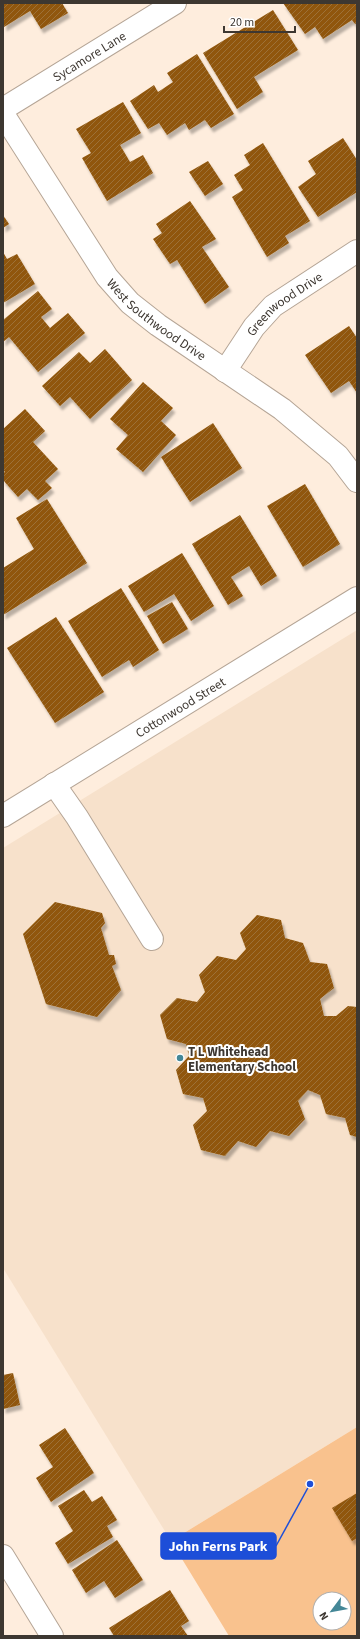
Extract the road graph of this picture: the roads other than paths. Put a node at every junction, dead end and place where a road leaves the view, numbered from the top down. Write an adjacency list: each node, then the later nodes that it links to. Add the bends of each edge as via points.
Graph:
1 (175, 3): 2 (street, Sycamore Lane)
2 (3, 109)
3 (3, 114): 5 (street, West Southwood Drive, via 107,277 130,303)
4 (357, 251): 5 (street, Greenwood Drive, via 273,306 254,327)
5 (225, 371): 6 (street, West Southwood Drive, via 282,409 338,456)
6 (357, 482)
7 (357, 598): 8 (street, Cottonwood Street)
8 (54, 784): 9 (street, Cottonwood Street); 10 (street)
9 (3, 816)
10 (152, 939)
11 (3, 1556): 12 (street)
12 (52, 1636)

